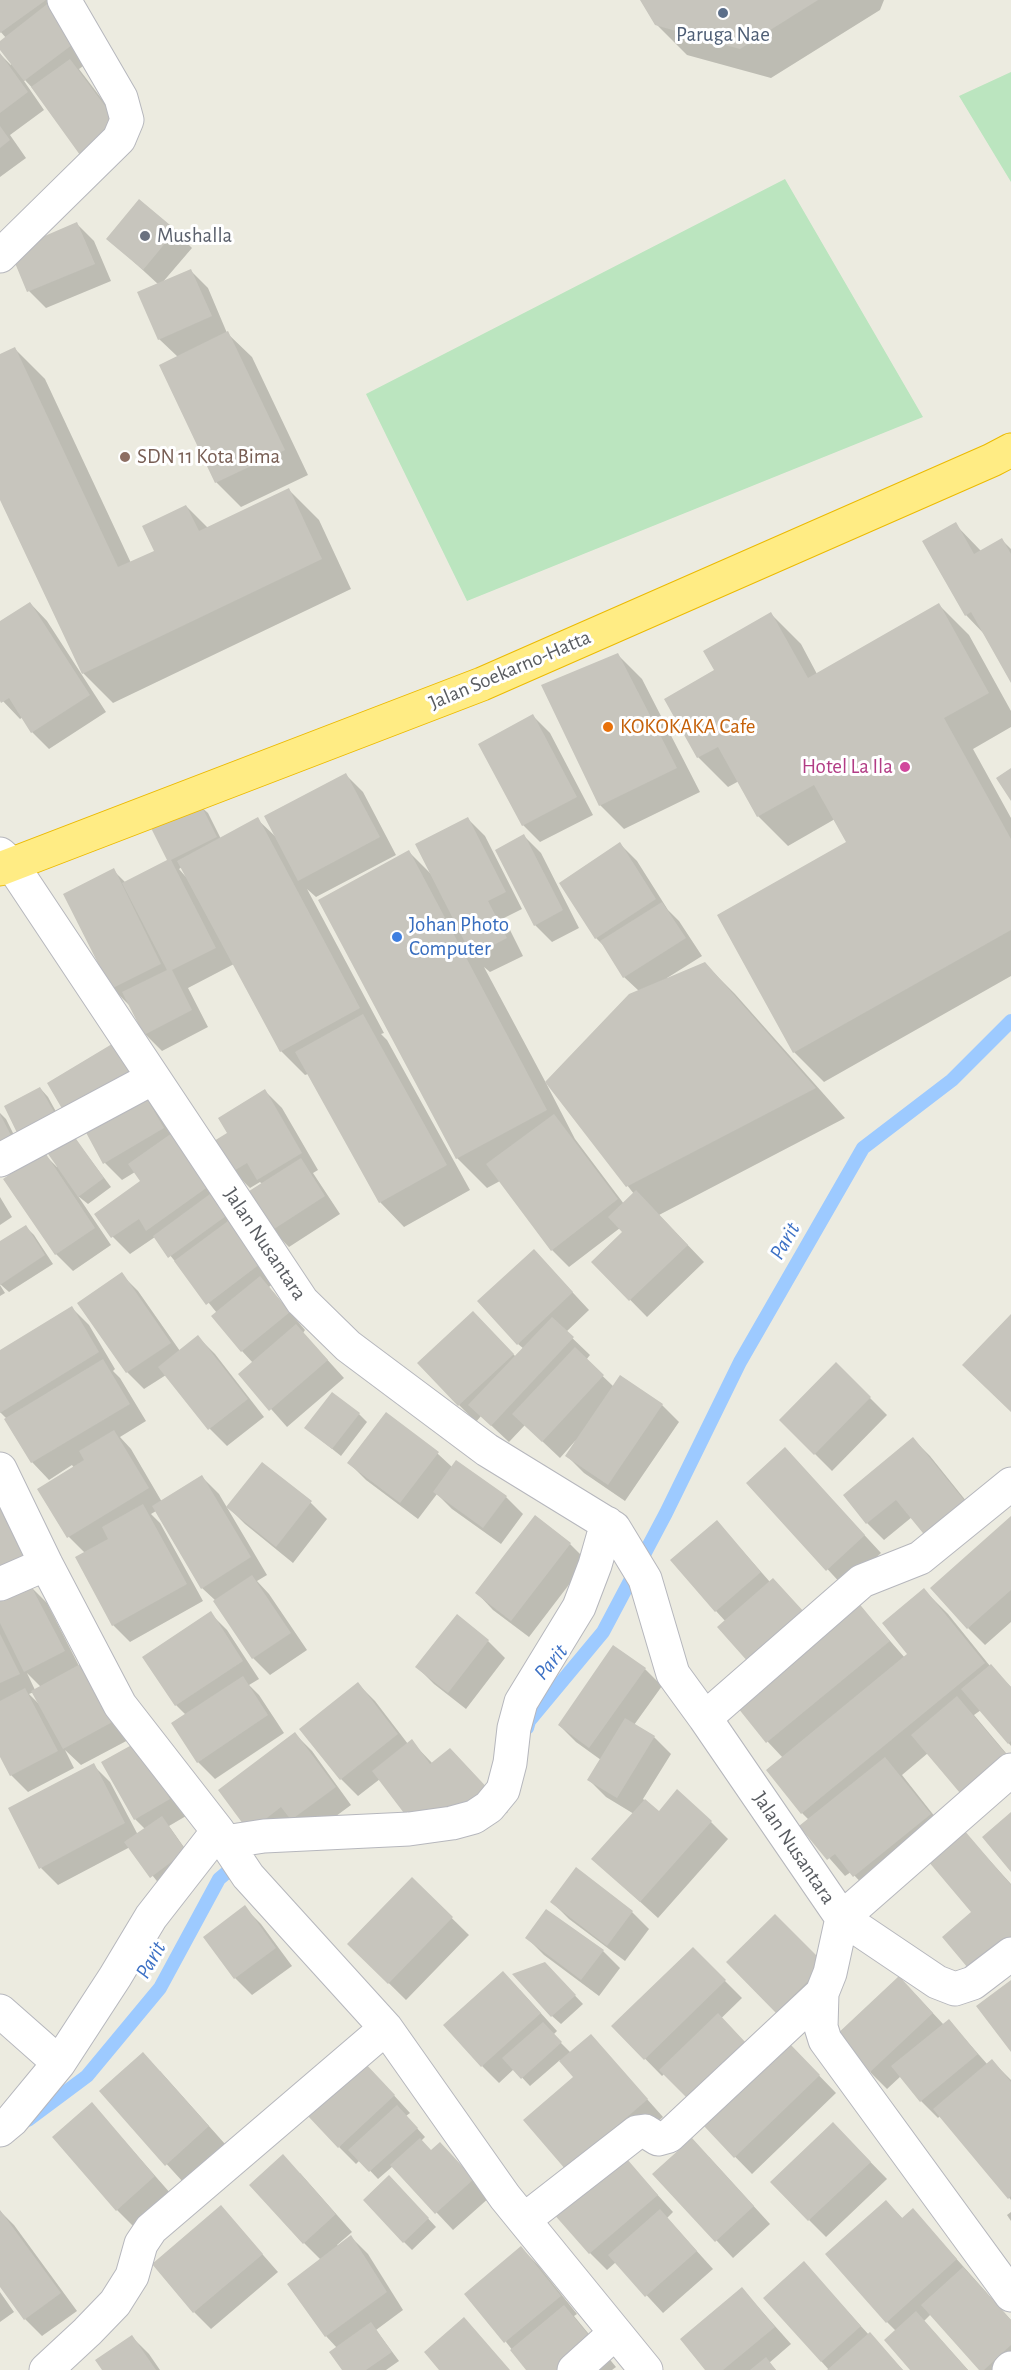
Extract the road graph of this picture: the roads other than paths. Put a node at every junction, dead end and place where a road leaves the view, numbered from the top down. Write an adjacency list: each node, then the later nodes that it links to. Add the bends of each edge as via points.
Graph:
1 (64, 0): 2 (street, via 122,98 127,120 119,139)
2 (0, 256)
3 (1011, 450): 4 (highway, Jalan Soekarno-Hatta, via 482,684)
4 (4, 863): 5 (street, Jalan Nusantara)
5 (153, 1078): 6 (street); 9 (street, Jalan Nusantara, via 302,1301 340,1339 487,1450)
6 (0, 1160)
7 (0, 1468): 10 (street)
8 (1011, 1484): 12 (street, via 920,1558 862,1581)
9 (610, 1525): 12 (street, Jalan Nusantara, via 645,1579 673,1674); 14 (street, via 579,1607 520,1702 503,1790 489,1807 474,1817 409,1829)
10 (46, 1564): 11 (street); 14 (street, via 120,1705)
11 (0, 1584)
12 (705, 1718): 15 (street, Jalan Nusantara)
13 (1011, 1770): 15 (street)
14 (224, 1840): 19 (street, via 248,1876); 20 (street, via 151,1917)
15 (842, 1918): 16 (street, via 937,1982 955,1989 973,1983); 17 (street, Jalan Nusantara)
16 (1011, 1954)
17 (822, 1993): 22 (street, via 669,2136 658,2139 645,2131 637,2132); 23 (street, Jalan Nusantara, via 821,2027 825,2040)
18 (0, 2011): 20 (street)
19 (386, 2028): 22 (street); 25 (street, via 151,2229 141,2244 132,2276 115,2303)
20 (59, 2062): 21 (street)
21 (0, 2130)
22 (524, 2220): 24 (street)
23 (1011, 2295)
24 (615, 2333): 26 (street); 27 (street)
25 (46, 2370)
26 (574, 2370)
27 (646, 2370)

